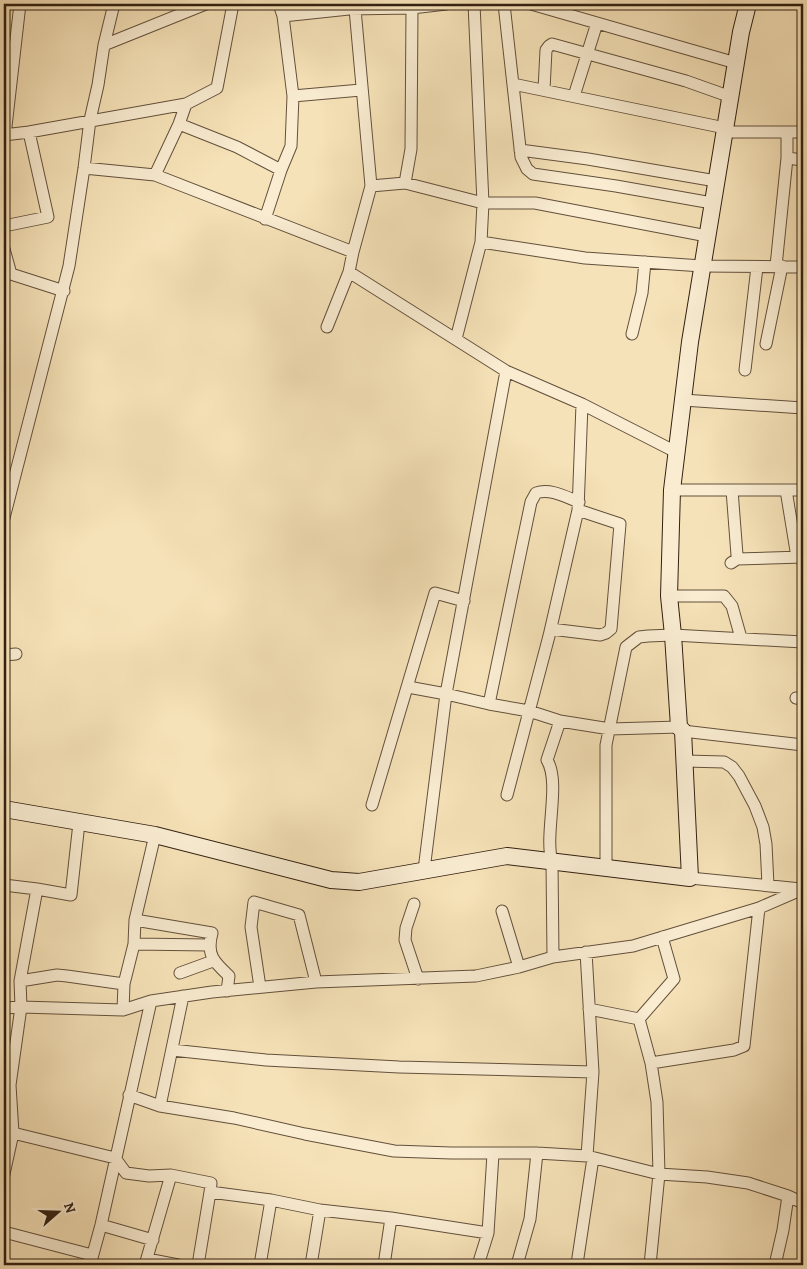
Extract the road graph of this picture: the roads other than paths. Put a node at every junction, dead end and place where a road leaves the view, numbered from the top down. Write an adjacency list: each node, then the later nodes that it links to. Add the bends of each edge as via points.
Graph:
1 (20, 4): 31 (street)
2 (114, 4): 15 (street)
3 (206, 4): 15 (street)
4 (233, 4): 24 (street, via 216,88)
5 (279, 4): 13 (street)
6 (446, 4): 12 (street)
7 (474, 4): 41 (street)
8 (504, 4): 18 (street)
9 (532, 4): 14 (street)
10 (748, 4): 17 (street)
11 (351, 7): 12 (street); 13 (street); 19 (street)
12 (412, 8): 39 (street, via 411,149)
13 (283, 16): 21 (street)
14 (597, 23): 16 (street); 17 (street)
15 (104, 45): 25 (street)
16 (587, 55): 20 (street, via 552,44 549,46); 22 (street); 23 (street, via 686,81)
17 (736, 63): 23 (street)
18 (513, 84): 20 (street); 32 (street)
19 (361, 90): 21 (street); 40 (street)
20 (544, 90): 22 (street)
21 (293, 96): 36 (street, via 291,146)
22 (574, 96): 27 (street)
23 (730, 97): 27 (street)
24 (186, 104): 25 (street); 26 (street)
25 (90, 120): 28 (street); 35 (street)
26 (179, 124): 36 (street, via 237,147); 37 (street)
27 (725, 130): 29 (street); 38 (street)
28 (29, 132): 31 (street); 44 (street, via 48,217)
29 (787, 132): 30 (street); 33 (street)
30 (803, 132)
31 (4, 135)
32 (520, 150): 38 (street); 42 (street, via 527,169 533,174)
33 (787, 158): 34 (street); 51 (street)
34 (803, 160)
35 (84, 168): 37 (street); 55 (street)
36 (281, 170): 43 (street)
37 (155, 175): 43 (street)
38 (716, 181): 42 (street)
39 (405, 183): 40 (street); 41 (street)
40 (371, 186): 48 (street)
41 (483, 203): 45 (street, via 535,203); 46 (street)
42 (712, 203): 45 (street)
43 (265, 219): 48 (street)
44 (4, 226)
45 (707, 236): 50 (street)
46 (481, 242): 49 (street, via 585,258); 58 (street)
47 (4, 249): 55 (street, via 11,274)
48 (352, 252): 54 (street)
49 (645, 262): 50 (street); 57 (street, via 642,293)
50 (702, 266): 53 (street); 62 (street)
51 (779, 266): 52 (street); 53 (street); 59 (street)
52 (803, 266)
53 (758, 267): 60 (street)
54 (349, 272): 56 (street); 58 (street)
55 (64, 291): 70 (street)
56 (327, 327)
57 (632, 334)
58 (456, 339): 61 (street)
59 (766, 344)
60 (745, 370)
61 (506, 371): 63 (street); 75 (street)
62 (683, 400): 64 (street); 65 (street)
63 (582, 404): 65 (street); 71 (street)
64 (803, 408)
65 (676, 452): 66 (street)
66 (672, 490): 67 (street); 74 (street)
67 (732, 490): 68 (street); 73 (street, via 734,561)
68 (786, 490): 69 (street); 73 (street)
69 (803, 490)
70 (7, 493): 72 (street)
71 (578, 506): 76 (street); 76 (street, via 620,524 611,628 600,635); 84 (street, via 552,492 536,493)
72 (4, 518)
73 (800, 557)
74 (669, 596): 77 (street); 78 (street, via 724,596 732,606)
75 (464, 601): 82 (street, via 435,593); 83 (street)
76 (551, 629): 85 (street)
77 (673, 635): 78 (street); 87 (street, via 639,637 626,647); 88 (street)
78 (741, 638): 79 (street)
79 (803, 642)
80 (16, 654): 81 (street)
81 (4, 655)
82 (408, 687): 83 (street); 92 (street)
83 (446, 694): 84 (street); 98 (street)
84 (489, 704): 85 (street)
85 (529, 711): 86 (street); 91 (street)
86 (560, 720): 87 (street); 96 (street, via 547,760 551,767 549,852)
87 (610, 729): 88 (street); 97 (street, via 606,745)
88 (681, 729): 89 (street); 90 (street)
89 (803, 745)
90 (684, 761): 99 (street); 101 (street, via 724,762 732,766 763,827)
91 (507, 795)
92 (372, 805)
93 (4, 809): 94 (street)
94 (79, 823): 95 (street); 102 (street, via 71,895)
95 (156, 835): 98 (street, via 331,880 359,882); 107 (street)
96 (552, 862): 97 (street); 98 (street, via 508,856); 112 (street)
97 (606, 868): 99 (street)
98 (424, 870)
99 (690, 878): 101 (street)
100 (4, 885): 102 (street)
101 (768, 886): 103 (street)
102 (37, 889): 117 (street)
103 (803, 889): 105 (street)
104 (414, 904): 116 (street, via 405,940)
105 (759, 908): 108 (street); 130 (street, via 744,1046)
106 (502, 911): 114 (street)
107 (135, 920): 109 (street); 110 (street, via 212,933)
108 (662, 937): 111 (street, via 632,946); 128 (street, via 674,979)
109 (134, 944): 110 (street); 119 (street)
110 (208, 944): 113 (street)
111 (586, 952): 112 (street); 126 (street)
112 (553, 957): 114 (street)
113 (212, 961): 115 (street); 121 (street, via 229,976)
114 (519, 968): 116 (street, via 476,976)
115 (180, 973)
116 (418, 979): 118 (street)
117 (20, 981): 119 (street, via 57,975); 124 (street)
118 (316, 982): 120 (street); 120 (street, via 299,915 254,902 251,927)
119 (124, 984): 127 (street)
120 (260, 987): 121 (street)
121 (226, 991): 122 (street)
122 (183, 996): 123 (street); 129 (street)
123 (151, 1001): 127 (street); 132 (street)
124 (22, 1007): 125 (street); 127 (street); 134 (street, via 10,1085)
125 (4, 1008)
126 (589, 1009): 128 (street); 131 (street)
127 (123, 1010)
128 (639, 1019): 130 (street)
129 (172, 1050): 131 (street, via 266,1060 399,1067); 133 (street)
130 (651, 1063): 140 (street, via 657,1102)
131 (593, 1072): 137 (street)
132 (129, 1094): 133 (street); 138 (street)
133 (160, 1106): 135 (street, via 394,1151)
134 (13, 1133): 138 (street); 139 (street)
135 (493, 1154): 136 (street); 150 (street)
136 (537, 1154): 137 (street); 160 (street, via 530,1219)
137 (590, 1157): 140 (street); 161 (street)
138 (115, 1158): 141 (street, via 126,1173); 148 (street)
139 (4, 1174)
140 (659, 1174): 143 (street, via 748,1183); 162 (street)
141 (171, 1175): 142 (street, via 211,1183); 151 (street)
142 (210, 1192): 144 (street); 155 (street)
143 (788, 1196): 145 (street); 163 (street)
144 (271, 1200): 146 (street); 156 (street)
145 (803, 1203)
146 (320, 1210): 147 (street); 157 (street)
147 (391, 1218): 150 (street); 158 (street)
148 (101, 1225): 151 (street); 152 (street)
149 (4, 1232): 152 (street)
150 (488, 1233): 159 (street)
151 (153, 1240): 153 (street)
152 (91, 1260)
153 (146, 1262): 154 (street)
154 (178, 1265)
155 (198, 1265)
156 (260, 1265)
157 (310, 1265)
158 (384, 1265)
159 (478, 1265)
160 (517, 1265)
161 (579, 1265)
162 (650, 1265)
163 (775, 1265)

